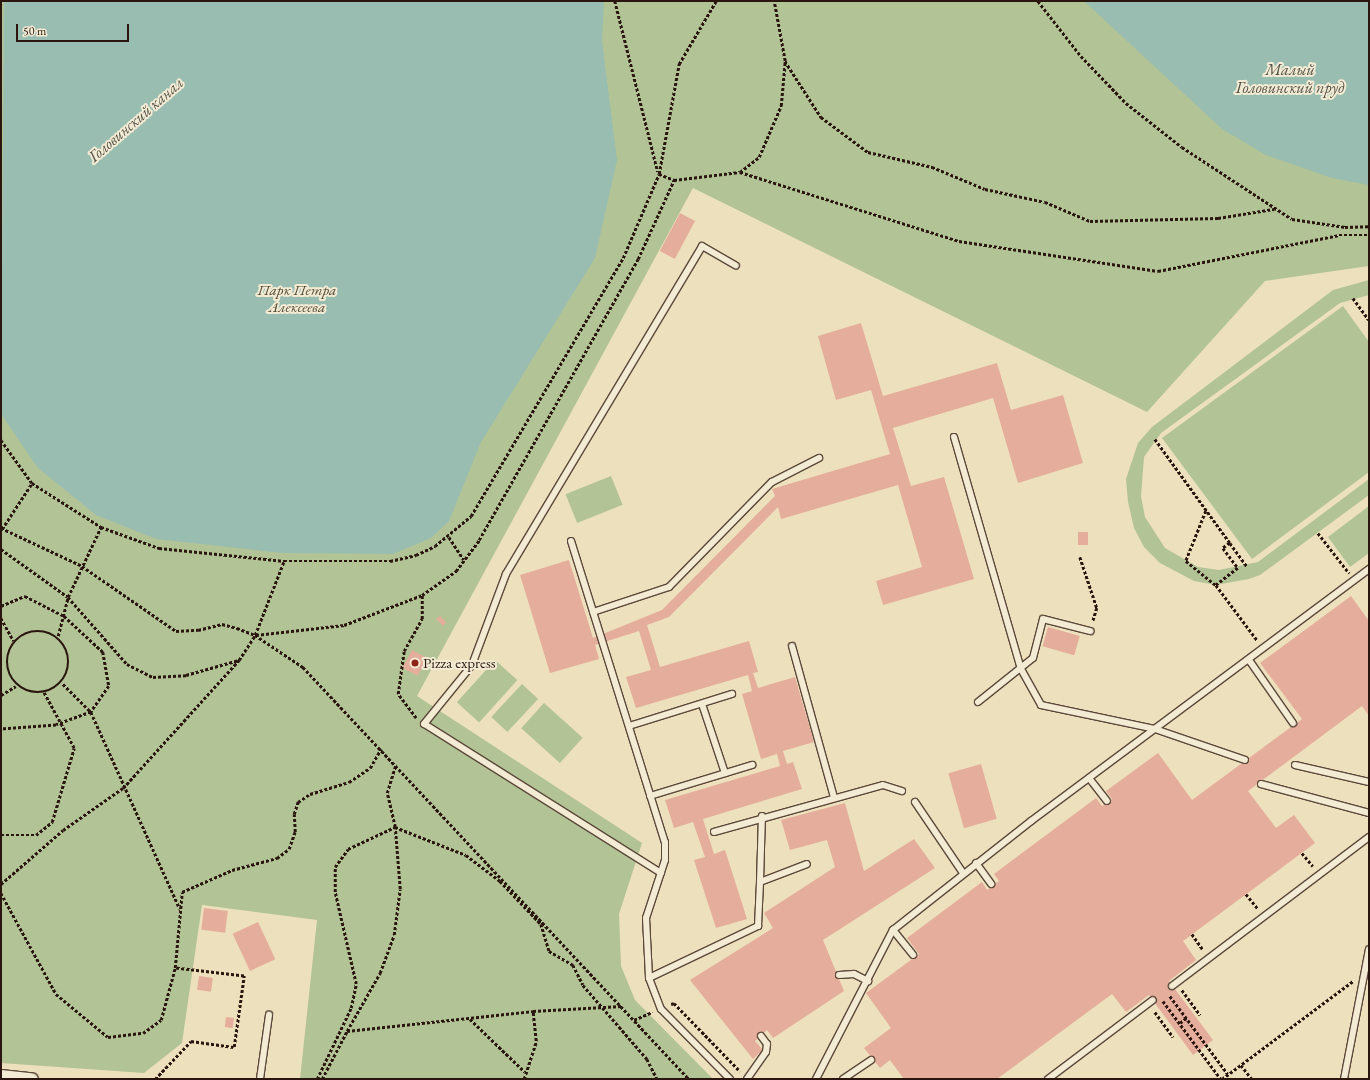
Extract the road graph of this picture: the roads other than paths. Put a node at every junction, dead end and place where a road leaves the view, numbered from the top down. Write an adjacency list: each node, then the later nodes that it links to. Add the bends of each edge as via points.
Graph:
1 (736, 266): 35 (lane, via 702,246 506,574 472,665 424,724)
2 (954, 437): 10 (lane)
3 (819, 458): 6 (lane, via 772,482 669,586)
4 (571, 541): 6 (lane)
5 (1369, 569): 9 (lane)
6 (593, 612): 15 (lane)
7 (1090, 631): 10 (lane, via 1043,618 1033,658)
8 (792, 646): 26 (lane)
9 (1249, 660): 14 (lane); 16 (lane)
10 (1021, 669): 12 (lane); 16 (lane, via 1041,705)
11 (732, 694): 13 (lane)
12 (978, 702)
13 (702, 704): 15 (lane); 20 (lane)
14 (1293, 723)
15 (629, 726): 25 (lane)
16 (1155, 729): 17 (lane); 21 (lane)
17 (1245, 760)
18 (752, 765): 20 (lane)
19 (1295, 765): 22 (lane)
20 (725, 773): 25 (lane)
21 (1089, 778): 27 (lane); 33 (lane)
22 (1369, 782)
23 (1261, 784): 29 (lane)
24 (902, 791): 26 (lane, via 883,785)
25 (650, 796): 35 (lane, via 665,842 665,860)
26 (834, 797): 30 (lane)
27 (1107, 801)
28 (915, 802): 36 (lane)
29 (1369, 813)
30 (762, 816): 31 (lane); 37 (lane)
31 (714, 832)
32 (1369, 837): 45 (lane)
33 (976, 863): 36 (lane); 38 (lane)
34 (807, 864): 37 (lane)
35 (661, 873): 43 (lane, via 646,918)
36 (963, 873): 39 (lane)
37 (760, 882): 43 (lane, via 758,926)
38 (991, 884)
39 (893, 930): 41 (lane); 44 (lane)
40 (1369, 949): 60 (lane)
41 (913, 955)
42 (839, 975): 44 (lane, via 854,974)
43 (649, 978): 55 (lane, via 661,1009)
44 (868, 981): 57 (lane)
45 (1175, 984)
46 (1151, 1002): 59 (lane)
47 (269, 1016): 54 (lane)
48 (761, 1036): 49 (lane)
49 (767, 1044): 50 (lane); 56 (lane, via 766,1052)
50 (774, 1047)
51 (871, 1060): 58 (lane)
52 (1, 1076): 53 (street)
53 (32, 1079)
54 (260, 1079)
55 (730, 1079)
56 (747, 1079)
57 (816, 1079)
58 (843, 1079)
59 (1048, 1079)
60 (1344, 1079)

